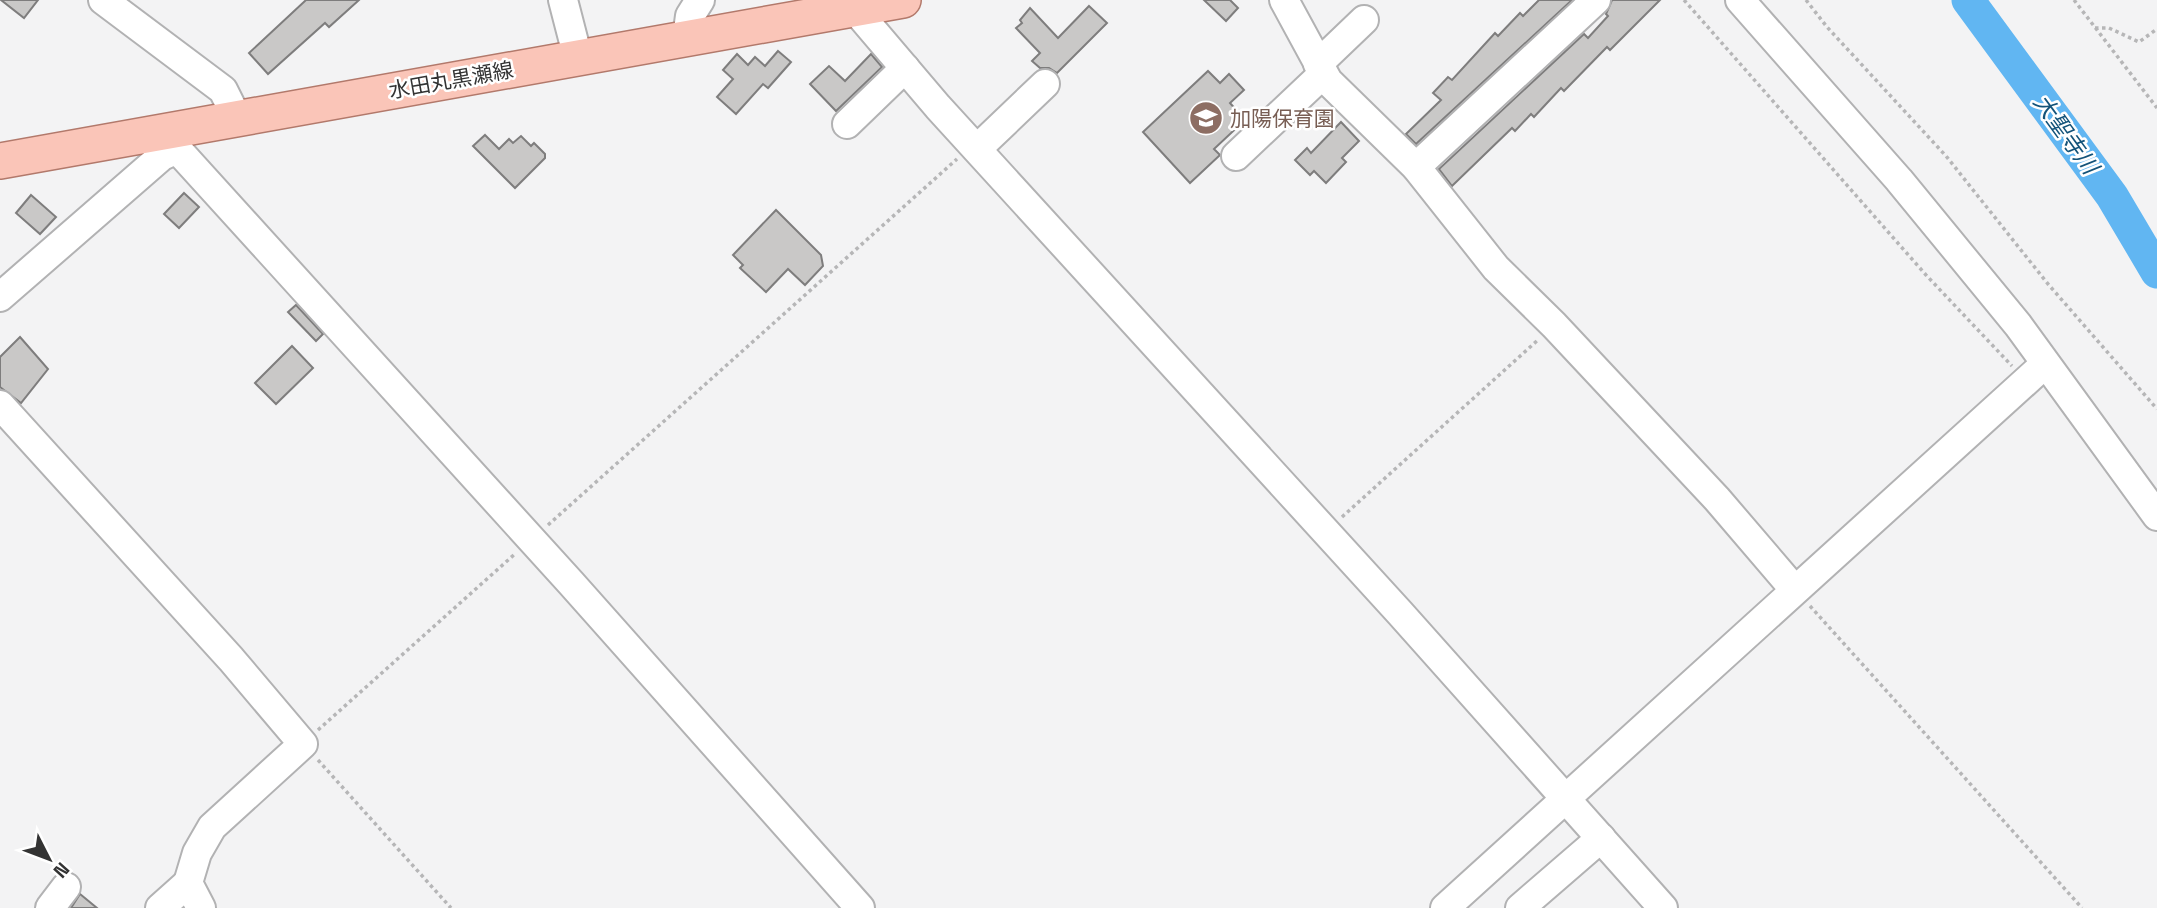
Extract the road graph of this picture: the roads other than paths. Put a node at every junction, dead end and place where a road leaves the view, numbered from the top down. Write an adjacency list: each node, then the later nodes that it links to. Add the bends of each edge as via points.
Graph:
1 (103, 0): 15 (street, via 223,90)
2 (563, 0): 11 (street)
3 (700, 0): 10 (street, via 690,16)
4 (903, 0): 8 (main road, 水田丸黒瀬線)
5 (1283, 0): 13 (street)
6 (1596, 0): 21 (street)
7 (1740, 0): 23 (street, via 1899,180 2018,326)
8 (849, 4): 10 (main road, 水田丸黒瀬線); 12 (street)
9 (1364, 20): 13 (street)
10 (687, 38): 11 (main road, 水田丸黒瀬線)
11 (578, 58): 15 (main road, 水田丸黒瀬線)
12 (905, 68): 16 (street); 18 (street)
13 (1321, 69): 19 (street); 21 (street, via 1348,103)
14 (1045, 84): 18 (street)
15 (237, 118): 17 (main road, 水田丸黒瀬線)
16 (847, 124)
17 (176, 139): 20 (main road, 水田丸黒瀬線); 22 (street, via 163,156); 34 (street)
18 (976, 146): 27 (street)
19 (1236, 156)
20 (0, 161)
21 (1416, 167): 26 (street, via 1496,268 1717,499)
22 (0, 297)
23 (2036, 371): 25 (street); 26 (street)
24 (0, 405): 29 (street, via 303,744 212,827 197,853)
25 (2157, 516)
26 (1794, 589): 27 (street)
27 (1564, 798): 28 (street); 30 (street)
28 (1601, 838): 31 (street); 35 (street)
29 (188, 883): 32 (street); 33 (street)
30 (1453, 906)
31 (1656, 906)
32 (160, 908)
33 (201, 908)
34 (860, 908)
35 (1520, 908)

